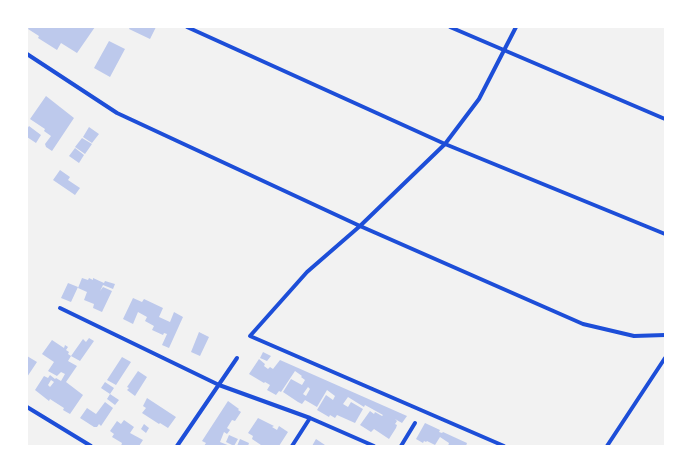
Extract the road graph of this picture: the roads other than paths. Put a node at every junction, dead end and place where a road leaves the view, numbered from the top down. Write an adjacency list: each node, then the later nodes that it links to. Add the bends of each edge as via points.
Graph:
1 (187, 27): 7 (street)
2 (450, 27): 4 (street)
3 (516, 27): 4 (street)
4 (504, 50): 6 (street); 7 (street, via 479,99)
5 (27, 54): 8 (street, via 117,113)
6 (665, 119)
7 (445, 144): 8 (street); 9 (street)
8 (360, 226): 11 (street, via 583,324 634,336); 23 (street, via 307,272 250,336)
9 (665, 234)
10 (60, 308): 14 (street)
11 (665, 335)
12 (237, 358): 14 (street)
13 (665, 358): 24 (street)
14 (219, 385): 16 (street); 19 (street)
15 (27, 407): 18 (street)
16 (310, 418): 20 (street); 21 (street)
17 (415, 423): 22 (street)
18 (91, 446)
19 (177, 446)
20 (292, 446)
21 (374, 446)
22 (401, 446)
23 (504, 446)
24 (607, 446)

